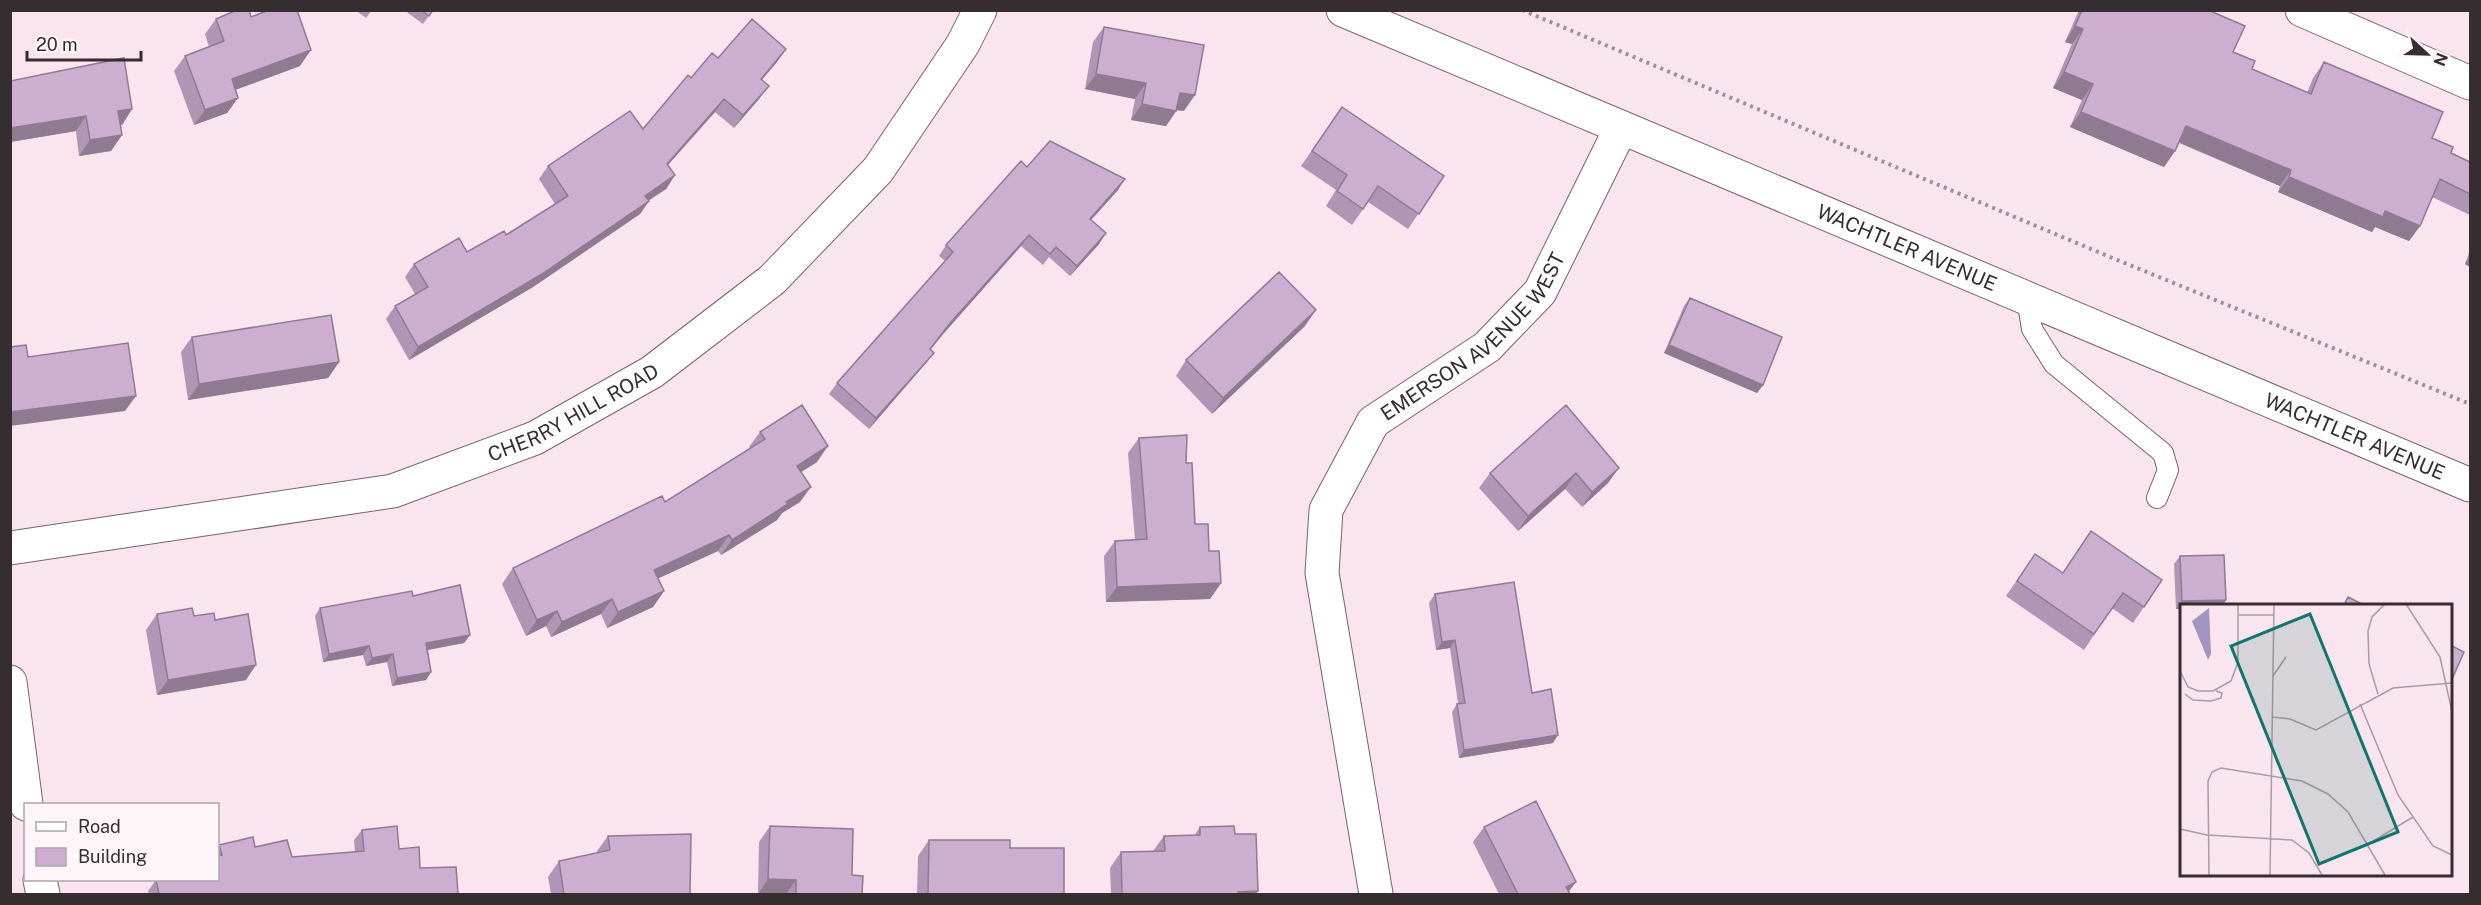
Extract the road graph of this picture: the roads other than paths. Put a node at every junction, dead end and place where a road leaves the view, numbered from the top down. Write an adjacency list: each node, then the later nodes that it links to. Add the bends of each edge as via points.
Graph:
1 (980, 10): 9 (street, CHERRY HILL ROAD, via 963,44 878,170 772,280 652,372 545,433 393,491)
2 (1343, 10): 5 (street, WACHTLER AVENUE)
3 (2302, 10): 4 (street)
4 (2470, 83)
5 (1622, 128): 6 (street, WACHTLER AVENUE); 12 (street, EMERSON AVENUE WEST, via 1540,292 1487,347 1373,422 1326,510 1322,573)
6 (2027, 298): 7 (street, WACHTLER AVENUE); 8 (lane, via 2032,329 2054,364 2163,453 2169,470)
7 (2470, 485)
8 (2157, 498)
9 (10, 548)
10 (10, 682): 11 (street)
11 (26, 803)
12 (1376, 894)

